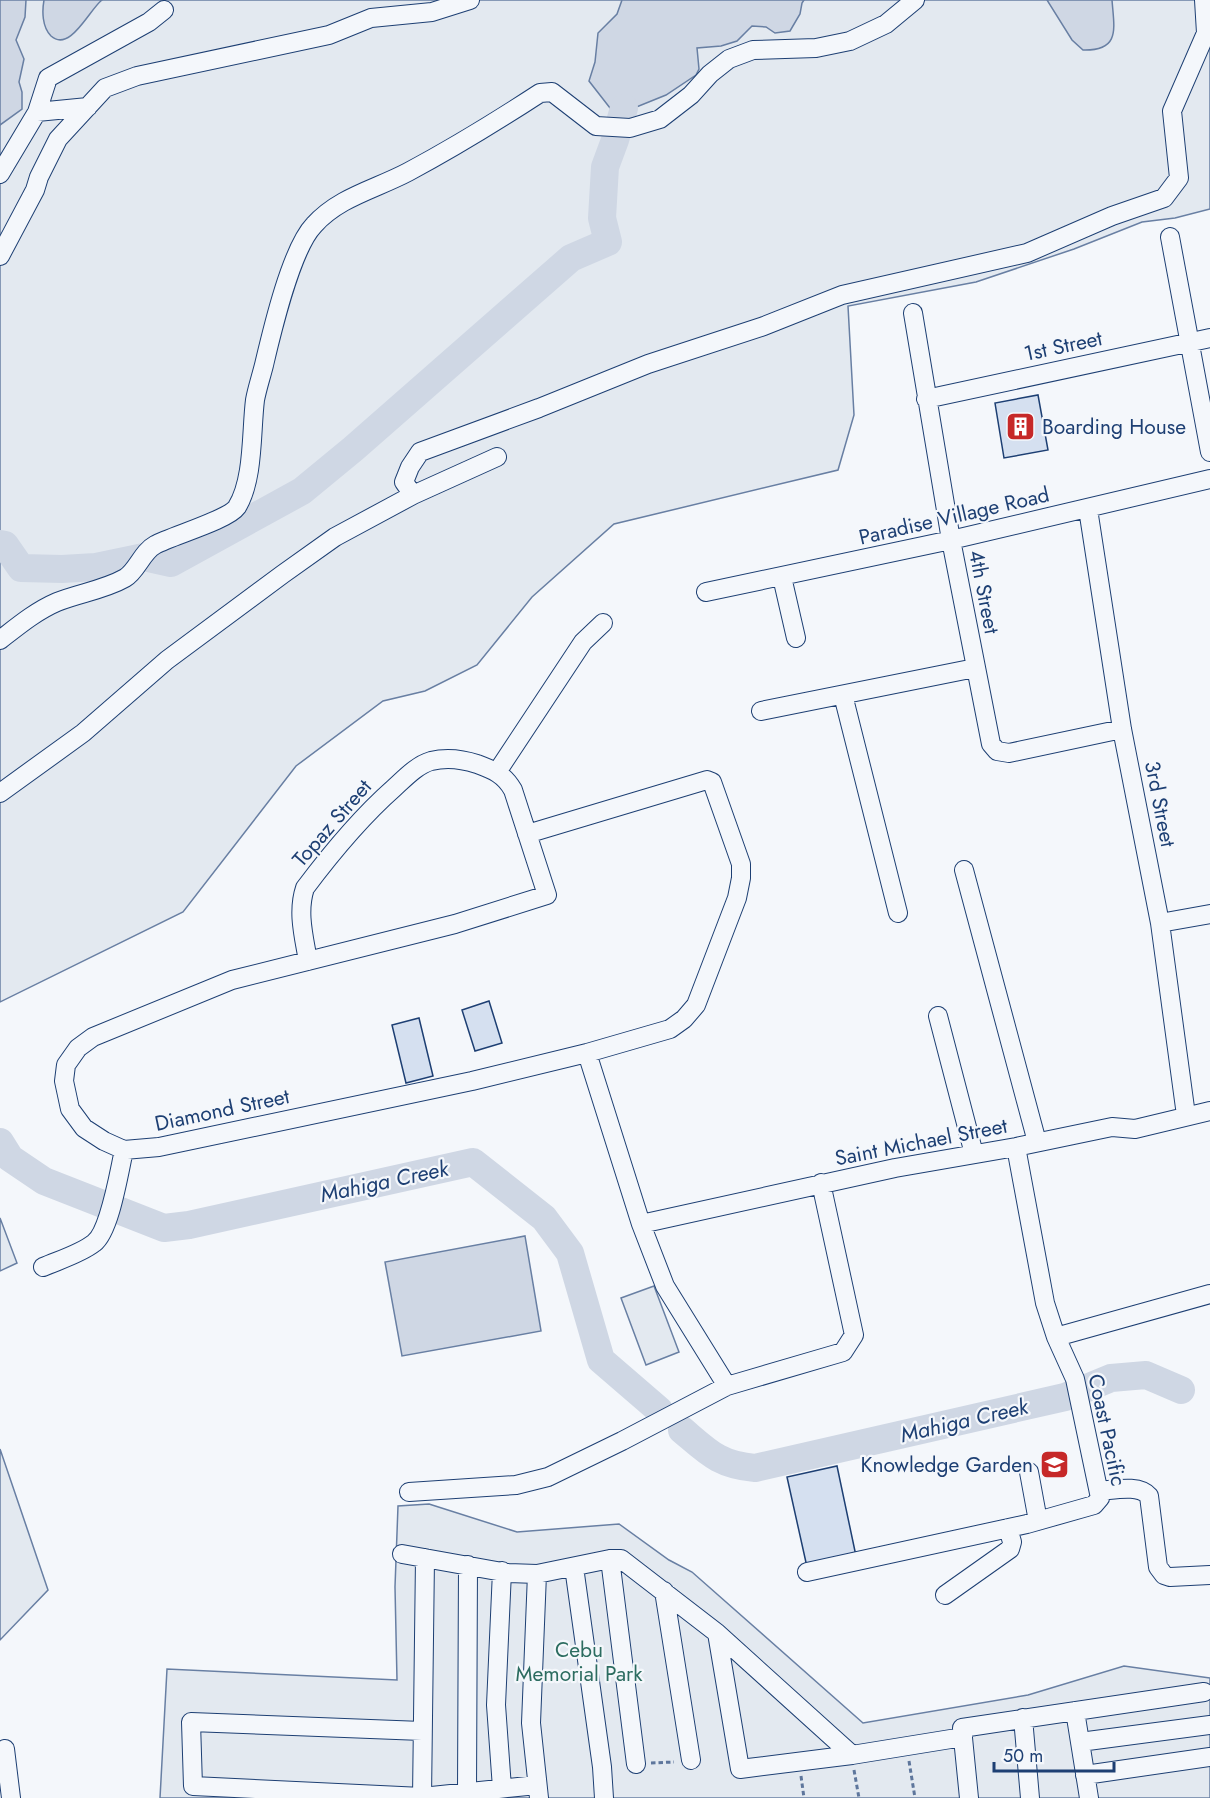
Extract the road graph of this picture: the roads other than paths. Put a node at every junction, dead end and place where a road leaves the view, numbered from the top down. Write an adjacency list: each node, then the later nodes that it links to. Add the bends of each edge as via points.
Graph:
1 (470, 0): 5 (street, via 432,12 371,18 329,34 137,76 105,88)
2 (915, 0): 24 (street, via 886,24 850,41 816,48 753,50 729,58 660,119 630,128 596,126 552,92 540,93 445,153 346,199 313,225 300,247 255,400 252,447 236,509 153,545 127,577 57,603)
3 (1204, 0): 17 (street, via 1206,33 1172,111 1179,178 1164,198 1027,253 842,295 420,452 404,482)
4 (164, 10): 6 (street, via 48,78)
5 (88, 107): 6 (street); 9 (street, via 58,140)
6 (37, 112): 7 (street)
7 (0, 174)
8 (1170, 237): 12 (street)
9 (0, 256)
10 (913, 313): 13 (street, 4th Street)
11 (1210, 338): 12 (street, 1st Street)
12 (1188, 342): 13 (street, 1st Street); 14 (street)
13 (926, 399): 19 (street, 4th Street)
14 (1210, 452)
15 (497, 457): 17 (street)
16 (1210, 479): 18 (street, Paradise Village Road)
17 (413, 495): 30 (street, via 335,537 283,574 167,660 83,733)
18 (1088, 509): 19 (street, Paradise Village Road); 28 (street, 3rd Street)
19 (951, 540): 20 (street, Paradise Village Road); 25 (street, 4th Street)
20 (782, 577): 21 (street, Paradise Village Road); 23 (street)
21 (706, 592)
22 (603, 623): 29 (street, via 583,642)
23 (796, 638)
24 (0, 640)
25 (975, 668): 26 (street); 28 (street, 4th Street, via 991,744 997,752 1010,753)
26 (843, 695): 27 (street); 33 (street)
27 (761, 711)
28 (1122, 729): 35 (street, 3rd Street)
29 (497, 772): 31 (street, via 513,790); 36 (street, Topaz Street, via 466,760 430,762 409,774 366,813 305,888 301,914)
30 (0, 794)
31 (527, 834): 36 (street, via 547,892 544,897); 38 (street, Diamond Street, via 710,780 741,864 738,897 696,1005 670,1029)
32 (964, 870): 41 (street)
33 (898, 913)
34 (1210, 914): 35 (street)
35 (1160, 923): 39 (street, 3rd Street)
36 (308, 962): 43 (street, via 232,980 93,1037 78,1048 66,1065 64,1082 70,1109 84,1128)
37 (938, 1016): 44 (street)
38 (587, 1053): 43 (street, Diamond Street, via 472,1081 170,1144); 46 (street)
39 (1185, 1107)
40 (1210, 1112): 41 (street, Saint Michael Street, via 1135,1129 1112,1127)
41 (1037, 1142): 42 (street, Saint Michael Street)
42 (1016, 1147): 44 (street, Saint Michael Street); 49 (street, Coast Pacific, via 1045,1303)
43 (124, 1150): 47 (street, via 100,1237)
44 (974, 1154): 45 (street, Saint Michael Street)
45 (820, 1183): 46 (street, Saint Michael Street); 50 (street, via 854,1335 843,1352)
46 (641, 1224): 50 (street, via 664,1286)
47 (43, 1267)
48 (1210, 1294): 49 (street)
49 (1056, 1337): 52 (street, Coast Pacific, via 1076,1379)
50 (727, 1386): 53 (street, via 548,1477 516,1485)
51 (1029, 1472): 54 (street)
52 (1099, 1491): 54 (street, Coast Pacific, via 1100,1498 1094,1505); 64 (street, via 1140,1489 1149,1496 1158,1567 1164,1575)
53 (410, 1492)
54 (1038, 1521): 55 (street, Coast Pacific)
55 (1008, 1528): 62 (street, Coast Pacific); 66 (street, via 1010,1549)
56 (402, 1554): 57 (street)
57 (424, 1558): 59 (street); 72 (street)
58 (610, 1559): 60 (street); 65 (street, via 621,1559); 79 (street)
59 (468, 1565): 61 (street); 83 (street)
60 (574, 1566): 63 (street); 86 (street)
61 (502, 1572): 63 (street); 82 (street)
62 (807, 1572)
63 (537, 1574): 81 (street, via 531,1723)
64 (1210, 1575)
65 (664, 1590): 67 (street); 78 (street)
66 (945, 1595)
67 (717, 1633): 76 (street); 76 (street, via 740,1769)
68 (1204, 1692): 69 (street)
69 (1075, 1711): 70 (street); 74 (street)
70 (1023, 1718): 73 (street, via 962,1728); 88 (street)
71 (1210, 1725): 74 (street)
72 (422, 1731): 85 (street); 85 (street, via 191,1722 194,1786)
73 (963, 1737): 76 (street); 87 (street)
74 (1080, 1743): 80 (street)
75 (5, 1749): 84 (street)
76 (852, 1755)
77 (1210, 1757): 80 (street)
78 (691, 1760)
79 (636, 1764)
80 (1085, 1775): 89 (street)
81 (538, 1791): 82 (street)
82 (491, 1792): 83 (street)
83 (459, 1795): 85 (street)
84 (11, 1798)
85 (422, 1798)
86 (604, 1798)
87 (969, 1798)
88 (1030, 1798)
89 (1089, 1798)

